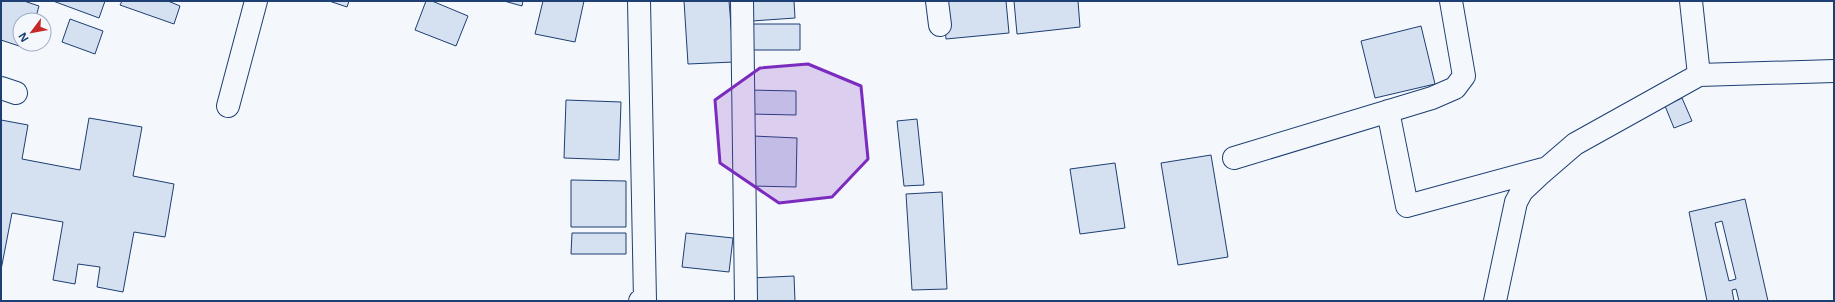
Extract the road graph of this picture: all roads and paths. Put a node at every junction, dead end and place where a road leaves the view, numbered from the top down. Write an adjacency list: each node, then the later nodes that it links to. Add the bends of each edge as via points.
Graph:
1 (256, 1): 10 (street)
2 (639, 1): 14 (street, via 645,300)
3 (742, 1): 15 (street)
4 (937, 1): 7 (street)
5 (1451, 1): 11 (street, via 1464,76 1455,88)
6 (1691, 1): 9 (street)
7 (940, 25)
8 (1834, 71): 9 (street)
9 (1699, 75): 13 (street, via 1576,144)
10 (228, 106)
11 (1388, 111): 12 (street); 13 (street, via 1407,206)
12 (1234, 158)
13 (1547, 168): 16 (street, via 1522,191 1516,202)
14 (640, 301)
15 (746, 301)
16 (1494, 301)

